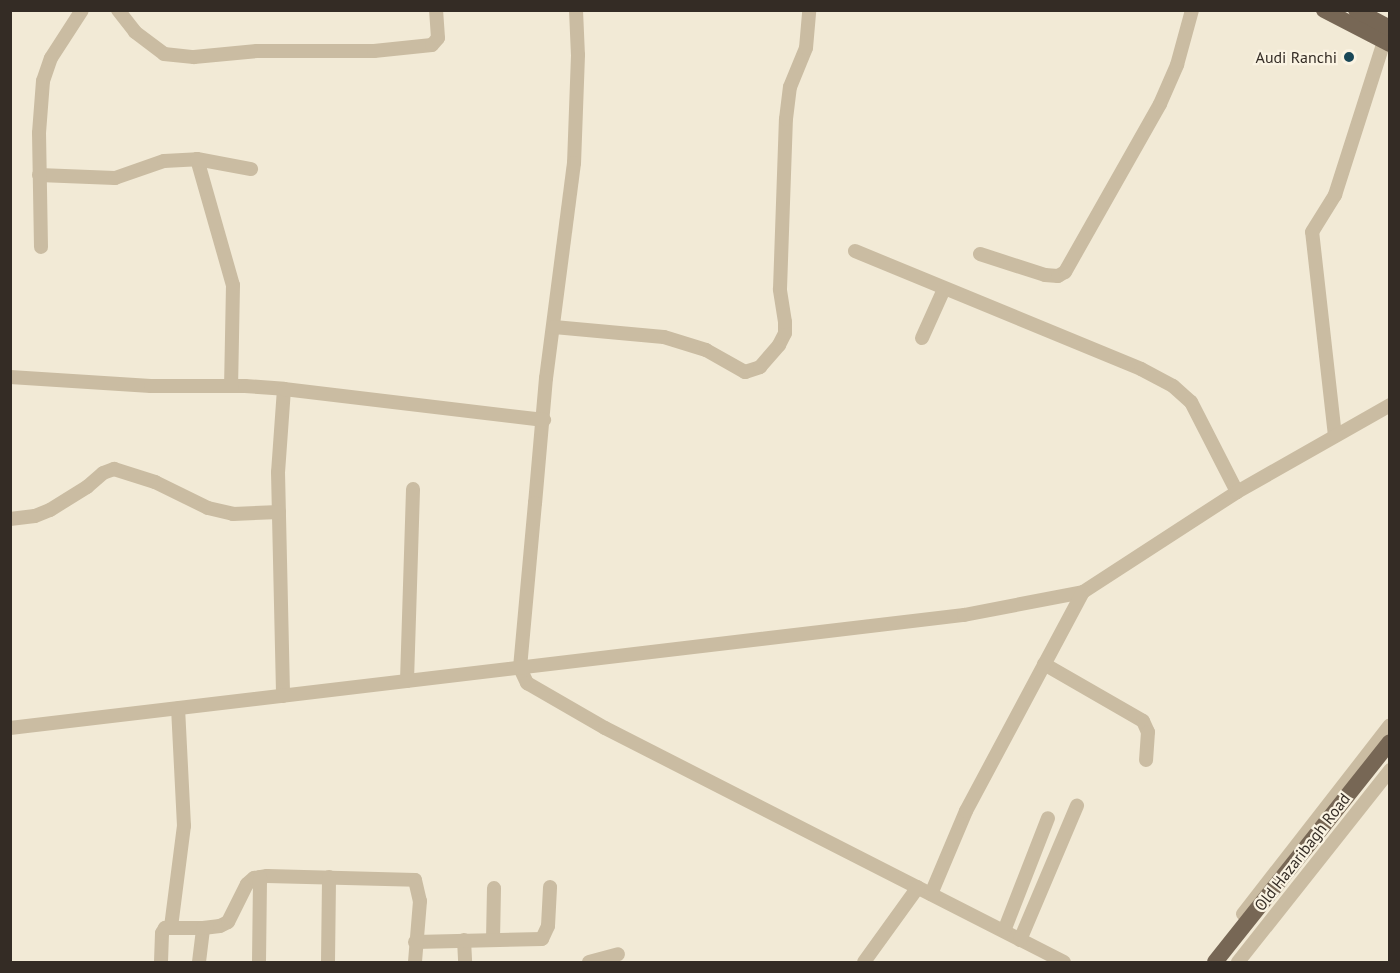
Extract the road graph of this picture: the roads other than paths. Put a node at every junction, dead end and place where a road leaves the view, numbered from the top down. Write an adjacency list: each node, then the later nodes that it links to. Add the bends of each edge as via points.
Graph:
1 (82, 10): 13 (street, via 51,58 42,81)
2 (118, 10): 3 (street, via 135,32 164,54 194,57 257,51 374,51 432,45 438,38)
3 (436, 10)
4 (576, 10): 18 (street, via 574,163)
5 (809, 10): 18 (street, via 806,48 790,87 786,119 780,289 785,322 779,345 760,367 745,372 706,350 664,337)
6 (1192, 10): 16 (street, via 1177,65 1160,104 1065,272 1045,275)
7 (1324, 10): 10 (main road)
8 (1356, 10): 9 (main road)
9 (1376, 15): 10 (main road)
10 (1388, 38): 25 (street, via 1335,195 1312,232)
11 (197, 159): 12 (street); 13 (street, via 164,161 115,178); 21 (street, via 233,285)
12 (251, 169)
13 (39, 175): 14 (street)
14 (40, 247)
15 (855, 250): 17 (street)
16 (980, 254)
17 (944, 289): 19 (street); 27 (street, via 1173,386 1191,402)
18 (554, 327): 24 (street)
19 (922, 338)
20 (10, 377): 21 (street, via 151,386)
21 (231, 386): 22 (street)
22 (284, 389): 24 (street); 28 (street)
23 (1389, 405): 25 (street)
24 (544, 420): 32 (street)
25 (1335, 436): 27 (street)
26 (413, 489): 33 (street)
27 (1237, 492): 30 (street)
28 (279, 512): 29 (street, via 233,514 208,508 155,482 114,470 103,473 50,510); 34 (street)
29 (10, 519)
30 (1083, 592): 31 (street); 32 (street, via 964,615)
31 (1044, 664): 40 (street, via 1143,721 1148,732); 49 (street, via 966,811)
32 (520, 668): 33 (street); 47 (street, via 527,683 538,692)
33 (407, 681): 34 (street)
34 (283, 696): 35 (street)
35 (178, 708): 37 (street); 50 (street, via 184,826)
36 (1389, 725): 67 (street)
37 (10, 728)
38 (1389, 742): 68 (main road, Old Hazaribagh Road)
39 (1389, 757): 69 (main road, Old Hazaribagh Road)
40 (1146, 760)
41 (1389, 770): 70 (street)
42 (1077, 806): 55 (street)
43 (1048, 818): 52 (street)
44 (260, 877): 45 (street); 51 (street, via 247,884 228,922); 60 (street)
45 (329, 877): 56 (street, via 415,880 420,901); 61 (street)
46 (550, 887): 54 (street, via 548,926 542,939)
47 (918, 887): 49 (street); 65 (street)
48 (494, 888): 54 (street)
49 (931, 894): 52 (street)
50 (171, 927): 51 (street); 58 (street, via 162,933)
51 (203, 927): 59 (street)
52 (1004, 931): 55 (street)
53 (464, 940): 54 (street); 56 (street); 63 (street)
54 (493, 940)
55 (1020, 940): 66 (street)
56 (415, 942): 62 (street)
57 (618, 954): 64 (street)
58 (160, 963)
59 (199, 963)
60 (259, 963)
61 (328, 963)
62 (415, 963)
63 (465, 963)
64 (589, 963)
65 (864, 963)
66 (1064, 963)
67 (1205, 963)
68 (1215, 963)
69 (1226, 963)
70 (1238, 963)

